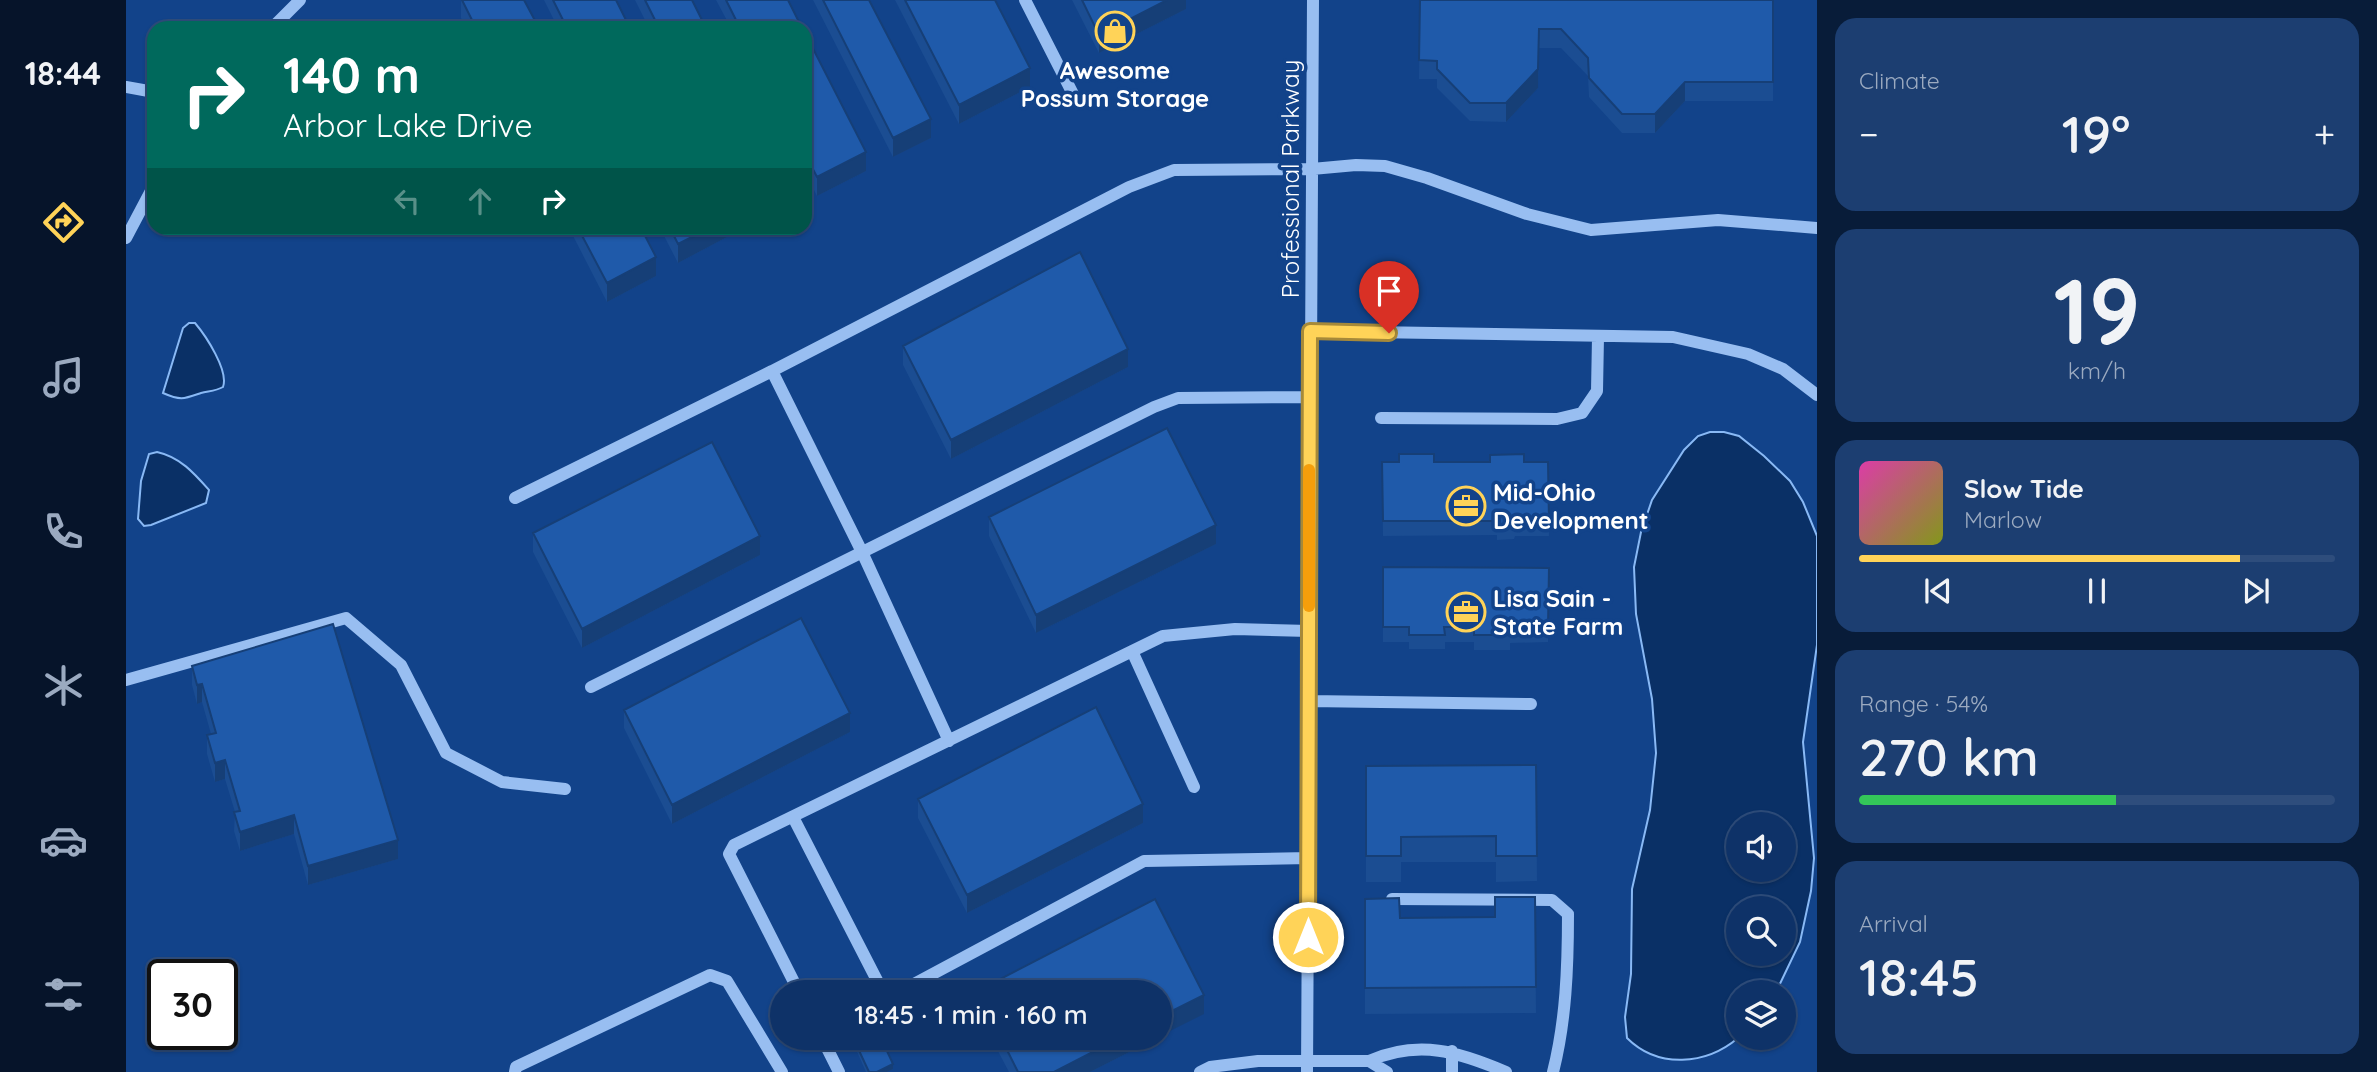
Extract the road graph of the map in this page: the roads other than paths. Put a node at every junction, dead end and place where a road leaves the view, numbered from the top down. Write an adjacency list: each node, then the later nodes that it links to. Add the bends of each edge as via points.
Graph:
1 (300, 0): 4 (street)
2 (1025, 0): 7 (street)
3 (1313, 0): 8 (street, Professional Parkway)
4 (279, 21)
5 (126, 87): 6 (street)
6 (147, 91)
7 (1073, 94)
8 (1312, 169): 10 (street, via 1385,166 1527,214 1591,230 1718,220); 12 (street, Professional Parkway); 14 (street, via 1174,170 1129,187)
9 (147, 198): 11 (street)
10 (1817, 228)
11 (126, 238)
12 (1310, 331): 13 (street); 16 (street, Professional Parkway)
13 (1598, 337): 15 (street, via 1673,337 1748,354 1783,369); 17 (street, via 1597,391 1582,412 1557,419)
14 (772, 371): 18 (street); 19 (street)
15 (1817, 395)
16 (1310, 397): 19 (street, via 1178,398); 20 (street, Professional Parkway)
17 (1381, 418)
18 (515, 498)
19 (862, 552): 23 (street); 26 (street)
20 (1309, 631): 21 (street, via 1235,629 1163,636); 24 (street, Professional Parkway)
21 (1132, 651): 26 (street); 27 (street)
22 (126, 680): 28 (street, via 346,618 401,665 446,753 502,782)
23 (591, 687)
24 (1309, 701): 25 (street); 30 (street, Professional Parkway)
25 (1531, 704)
26 (949, 741): 29 (street)
27 (1194, 786)
28 (565, 789)
29 (793, 817): 32 (street, via 734,845 729,853); 33 (street)
30 (1308, 858): 34 (street, via 1144,861); 38 (street, Professional Parkway)
31 (1392, 899): 46 (street, via 1552,900 1569,914 1568,972)
32 (793, 980)
33 (877, 980)
34 (922, 980)
35 (828, 1050): 41 (street)
36 (1452, 1051): 37 (street, via 1414,1049); 44 (street); 45 (street)
37 (1370, 1061): 38 (street); 43 (street)
38 (1307, 1067): 42 (street, via 1258,1061)
39 (515, 1072): 40 (street, via 516,1067 710,975 727,981)
40 (782, 1072)
41 (839, 1072)
42 (1200, 1072)
43 (1387, 1072)
44 (1452, 1072)
45 (1506, 1072)
46 (1553, 1072)

